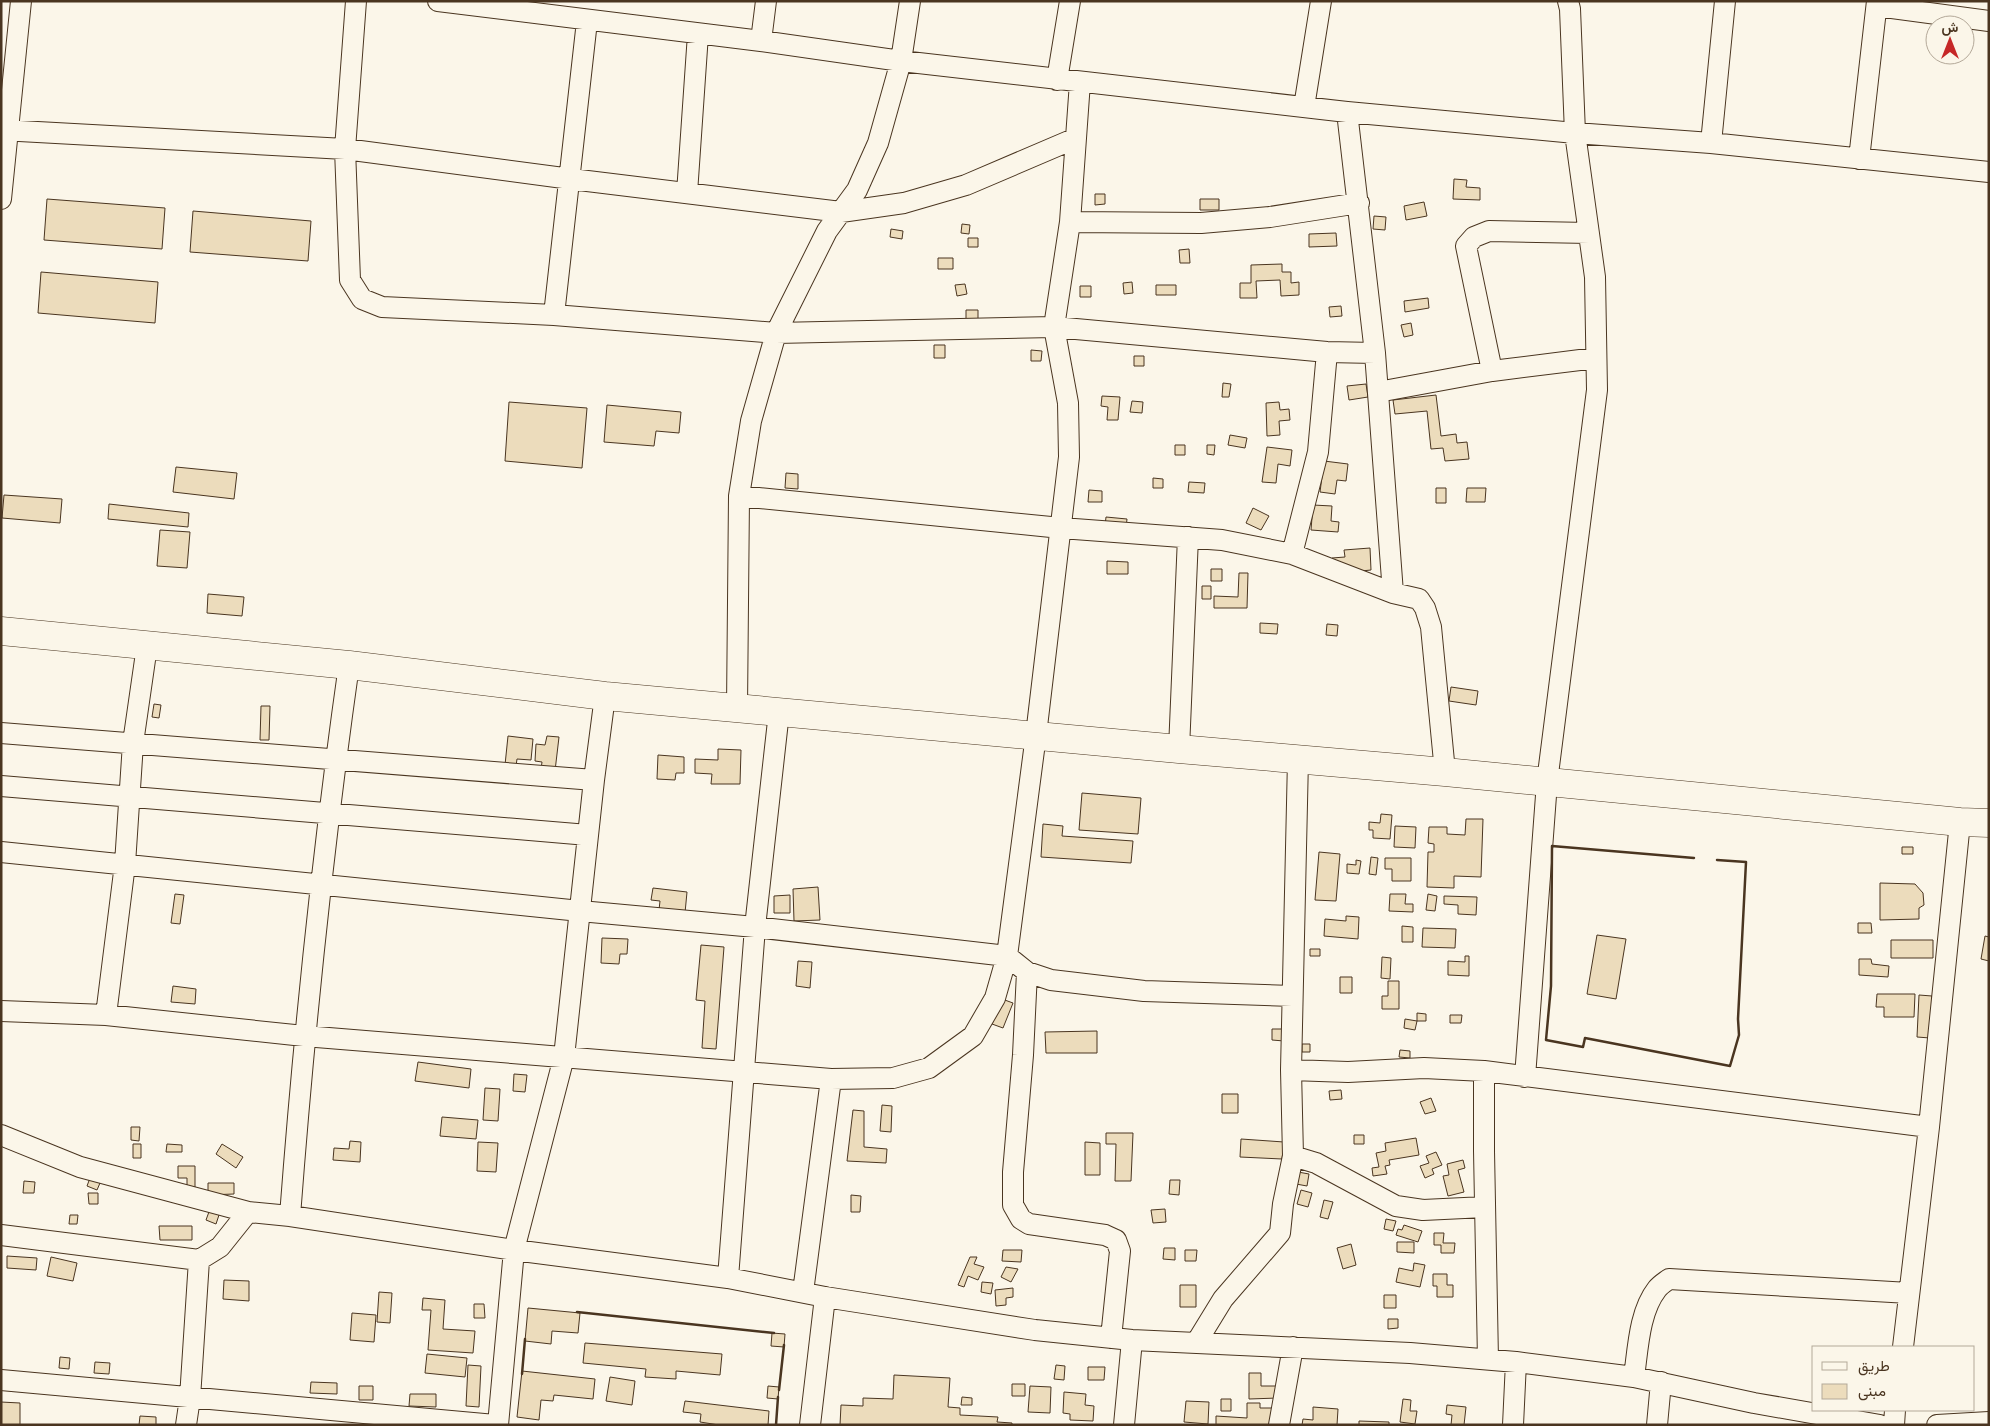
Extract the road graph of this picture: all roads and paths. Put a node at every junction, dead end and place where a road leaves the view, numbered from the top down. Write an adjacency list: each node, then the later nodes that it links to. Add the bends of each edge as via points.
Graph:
1 (21, 1): 22 (street)
2 (356, 1): 26 (street)
3 (438, 1): 11 (street)
4 (766, 1): 16 (street)
5 (910, 1): 17 (street)
6 (1070, 1): 18 (street)
7 (1321, 1): 20 (street)
8 (1568, 1): 23 (street)
9 (1725, 1): 25 (street)
10 (1877, 4): 12 (street); 27 (street)
11 (509, 6): 13 (street)
12 (1970, 10): 14 (street)
13 (587, 21): 15 (street); 29 (street)
14 (1989, 21)
15 (698, 34): 16 (street); 30 (street)
16 (761, 41): 17 (street)
17 (901, 61): 18 (street); 33 (street, via 878,143 857,190)
18 (1057, 80): 19 (street)
19 (1080, 82): 20 (street); 24 (street)
20 (1304, 107): 21 (street)
21 (1347, 112): 23 (street); 32 (street)
22 (4, 130): 26 (street); 31 (street)
23 (1575, 133): 25 (street); 35 (street)
24 (1076, 138): 33 (street, via 966,185 904,203); 34 (street)
25 (1711, 143): 27 (street)
26 (346, 149): 29 (street); 36 (street, via 350,280 362,299 382,307)
27 (1859, 159): 28 (street)
28 (1989, 172)
29 (570, 179): 30 (street); 36 (street)
30 (687, 193): 33 (street)
31 (1, 199)
32 (1359, 203): 34 (street, via 1270,217 1201,223); 40 (street)
33 (841, 212): 38 (street, via 827,231)
34 (1070, 222): 37 (street)
35 (1589, 233): 41 (street, via 1594,277); 42 (street, via 1489,231 1474,237 1466,246)
36 (554, 315): 38 (street)
37 (1054, 327): 38 (street); 39 (street); 45 (street, via 1068,402 1069,457)
38 (776, 333): 44 (street, via 751,421)
39 (1328, 352): 40 (street); 47 (street, via 1318,452)
40 (1375, 353): 43 (street)
41 (1596, 358): 42 (street); 63 (street, via 1597,390)
42 (1492, 371): 43 (street)
43 (1378, 392): 48 (street)
44 (739, 496): 45 (street); 53 (street)
45 (1061, 528): 46 (street); 56 (street)
46 (1188, 537): 47 (street, via 1222,540); 58 (street)
47 (1292, 554): 48 (street)
48 (1393, 593): 61 (street, via 1419,599 1426,608 1431,627)
49 (1, 631): 50 (highway)
50 (147, 646): 51 (highway); 57 (street)
51 (348, 665): 52 (highway); 60 (street)
52 (605, 696): 53 (highway); 62 (street)
53 (737, 708): 54 (highway)
54 (779, 712): 56 (highway); 74 (street)
55 (1, 733): 57 (street)
56 (1036, 735): 58 (highway); 75 (street)
57 (132, 743): 60 (street); 65 (street)
58 (1179, 749): 59 (highway)
59 (1298, 759): 61 (highway); 77 (street)
60 (335, 761): 62 (street); 66 (street)
61 (1445, 772): 63 (highway)
62 (594, 780): 69 (street)
63 (1547, 782): 67 (highway); 85 (street)
64 (1, 786): 65 (street)
65 (130, 798): 66 (street); 71 (street)
66 (329, 813): 69 (street); 72 (street)
67 (1960, 822): 68 (highway); 87 (street)
68 (1989, 824)
69 (588, 836): 73 (street)
70 (1, 852): 71 (street)
71 (125, 864): 72 (street); 79 (street)
72 (321, 884): 73 (street); 80 (street)
73 (580, 911): 74 (street); 81 (street)
74 (755, 927): 75 (street); 83 (street)
75 (1007, 956): 76 (street); 86 (street, via 995,998 973,1036 929,1068 892,1078)
76 (1027, 972): 77 (street, via 1050,980 1144,991); 100 (street, via 1013,1205 1021,1219 1029,1224 1105,1235 1116,1240 1120,1251)
77 (1292, 996): 82 (street)
78 (1, 1011): 79 (street)
79 (106, 1016): 80 (street)
80 (304, 1036): 81 (street); 92 (street)
81 (564, 1057): 83 (street); 94 (street)
82 (1290, 1070): 84 (street, via 1348,1072 1424,1068); 89 (street)
83 (744, 1071): 86 (street); 96 (street)
84 (1484, 1071): 85 (street); 90 (street)
85 (1525, 1076): 87 (street)
86 (831, 1079): 97 (street)
87 (1929, 1127): 98 (street)
88 (1, 1135): 91 (street, via 80,1167)
89 (1293, 1156): 90 (street, via 1316,1163 1396,1206 1423,1210); 102 (street, via 1280,1233 1223,1299)
90 (1485, 1207): 105 (street)
91 (248, 1212): 92 (street); 95 (street, via 220,1247)
92 (290, 1216): 94 (street)
93 (1, 1235): 95 (street)
94 (514, 1250): 96 (street); 114 (street)
95 (199, 1260): 110 (street)
96 (728, 1278): 97 (street)
97 (803, 1292): 99 (street)
98 (1909, 1293): 103 (street); 107 (street, via 1669,1279 1657,1288 1650,1300 1642,1324)
99 (826, 1297): 100 (street, via 1035,1330); 115 (street)
100 (1111, 1338): 101 (street)
101 (1132, 1340): 102 (street); 116 (street)
102 (1196, 1343): 104 (street)
103 (1903, 1346)
104 (1293, 1347): 105 (street); 117 (street)
105 (1488, 1360): 106 (street)
106 (1516, 1362): 107 (street); 118 (street)
107 (1634, 1377): 109 (street)
108 (1, 1380): 110 (street)
109 (1661, 1382): 119 (street); 120 (street)
110 (190, 1398): 113 (street); 114 (street)
111 (1895, 1411): 121 (street)
112 (1989, 1422): 122 (street)
113 (186, 1425)
114 (496, 1425)
115 (810, 1425)
116 (1124, 1425)
117 (1279, 1425)
118 (1513, 1425)
119 (1657, 1425)
120 (1880, 1425)
121 (1894, 1425)
122 (1937, 1425)

